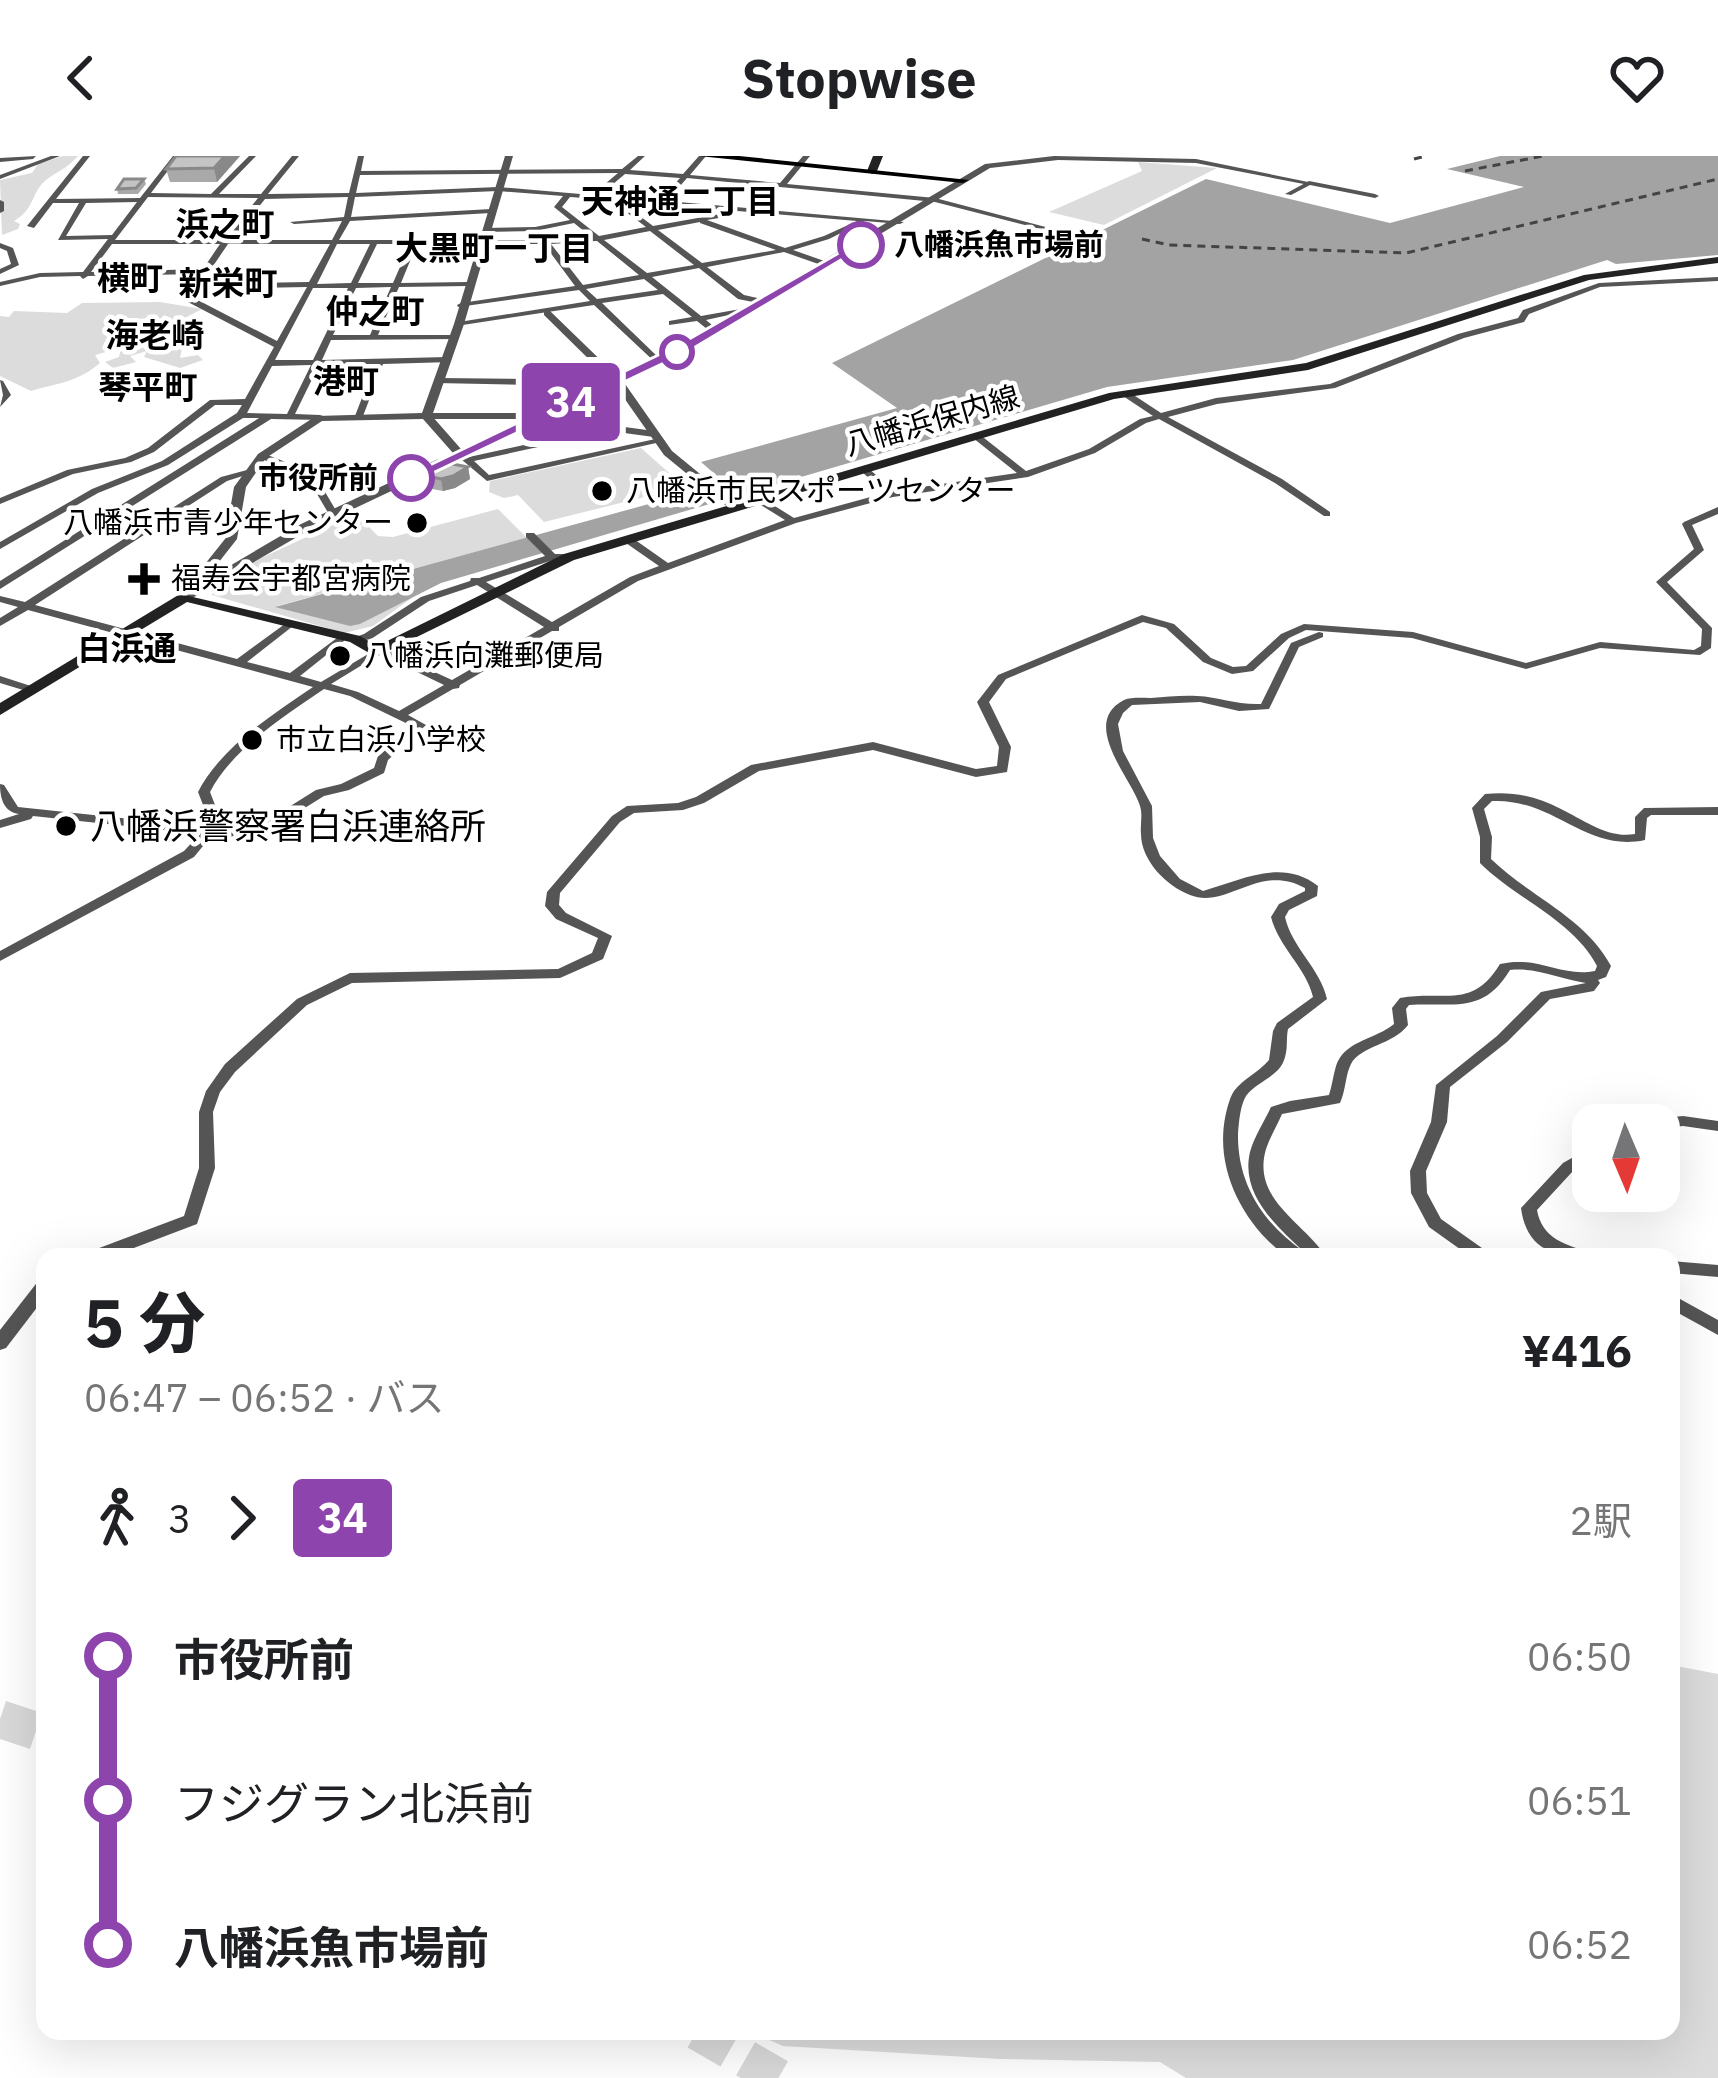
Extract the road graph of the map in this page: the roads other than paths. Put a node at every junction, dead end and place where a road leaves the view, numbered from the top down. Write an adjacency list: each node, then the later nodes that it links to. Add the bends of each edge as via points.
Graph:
1 (53, 156): 13 (street); 22 (street)
2 (87, 156): 39 (street)
3 (176, 156): 36 (street)
4 (253, 156): 30 (street)
5 (296, 156): 32 (street)
6 (361, 156): 20 (street)
7 (449, 156): 16 (street)
8 (509, 156): 17 (street)
9 (642, 156): 18 (street)
10 (704, 156): 14 (main road); 21 (street)
11 (878, 156): 19 (main road)
12 (1104, 157): 15 (street); 24 (street, via 1212,162)
13 (0, 160)
14 (804, 160): 19 (main road); 25 (street)
15 (989, 161): 23 (street)
16 (443, 171): 17 (street); 20 (street); 27 (street)
17 (504, 171): 18 (street); 26 (street)
18 (624, 171): 21 (street); 34 (street)
19 (872, 171): 23 (main road)
20 (357, 173): 31 (street)
21 (684, 176): 25 (street); 41 (street)
22 (0, 177)
23 (963, 180): 38 (street)
24 (1309, 183): 29 (street); 35 (street)
25 (782, 185): 38 (street)
26 (498, 189): 27 (street); 28 (street); 43 (street)
27 (435, 191): 31 (street); 44 (street)
28 (569, 194): 34 (street); 48 (street, via 556,205)
29 (1289, 194)
30 (214, 195): 32 (street); 36 (street)
31 (352, 195): 33 (street); 45 (street)
32 (265, 196): 33 (street); 58 (street)
33 (309, 196): 49 (street)
34 (596, 196): 37 (street)
35 (1375, 196)
36 (144, 197): 40 (street); 56 (street)
37 (610, 197): 41 (street); 52 (street)
38 (935, 200): 50 (street); 54 (street)
39 (52, 201): 40 (street); 51 (street)
40 (84, 201): 56 (street, via 61,238)
41 (662, 202): 42 (street)
42 (746, 210): 46 (street); 47 (street)
43 (491, 211): 44 (street); 53 (street)
44 (426, 214): 45 (street); 60 (street)
45 (347, 219): 49 (street); 63 (street)
46 (700, 220): 52 (street); 65 (street)
47 (865, 220): 50 (street); 65 (street)
48 (575, 221): 53 (street); 55 (street)
49 (294, 222): 62 (street)
50 (900, 223): 67 (street)
51 (31, 226)
52 (649, 229): 55 (street); 68 (street)
53 (485, 230): 61 (street)
54 (1079, 237)
55 (596, 238): 57 (street); 73 (street)
56 (112, 239): 58 (street); 72 (street)
57 (546, 242): 61 (street); 82 (street)
58 (225, 243): 62 (street); 70 (street)
59 (374, 243): 60 (street); 63 (street); 79 (street)
60 (413, 243): 61 (street); 80 (street)
61 (481, 243): 77 (street)
62 (281, 244): 63 (street); 69 (street)
63 (335, 244): 78 (street)
64 (0, 245): 71 (street, via 15,265)
65 (778, 251): 67 (street); 68 (street)
66 (1718, 260): 104 (main road, 八幡浜保内線, via 1588,277 1282,373)
67 (827, 265): 86 (street)
68 (699, 266): 73 (street); 86 (street)
69 (265, 270): 70 (street); 76 (street)
70 (204, 271): 72 (street); 81 (street)
71 (0, 272)
72 (82, 277): 75 (street)
73 (645, 277): 82 (street); 83 (street)
74 (1718, 279): 112 (street, via 1599,285 1331,386)
75 (0, 284)
76 (255, 284): 78 (street); 81 (street)
77 (468, 284): 80 (street); 85 (street)
78 (313, 285): 79 (street); 94 (street)
79 (353, 285): 80 (street); 92 (street)
80 (396, 285): 93 (street)
81 (193, 287): 94 (street, via 187,298)
82 (582, 289): 84 (street); 85 (street)
83 (664, 291): 84 (street); 88 (street)
84 (596, 303): 87 (street); 97 (street)
85 (461, 305): 91 (street)
86 (757, 305): 88 (street); 90 (street)
87 (548, 313): 91 (street); 101 (street)
88 (699, 318): 89 (street); 90 (street)
89 (672, 323)
90 (719, 328): 97 (street)
91 (457, 330): 93 (street); 95 (street)
92 (327, 338): 93 (street); 98 (street)
93 (373, 338)
94 (280, 346): 99 (street)
95 (448, 360): 96 (street); 100 (street)
96 (380, 361): 98 (street); 110 (street)
97 (658, 361): 101 (street)
98 (317, 362): 99 (street); 107 (street)
99 (271, 363): 105 (street)
100 (440, 381): 102 (street); 111 (street)
101 (616, 381): 114 (street); 118 (street)
102 (533, 382)
103 (0, 383): 106 (street, via 7,395)
104 (1126, 394): 112 (street); 117 (main road, 八幡浜保内線)
105 (250, 402): 108 (street); 126 (street, via 213,402 128,460)
106 (0, 404)
107 (291, 414): 109 (street); 113 (street)
108 (241, 415): 109 (street); 127 (street, via 165,463)
109 (272, 415): 145 (street)
110 (359, 416): 111 (street); 113 (street)
111 (426, 416): 114 (street); 121 (street)
112 (1163, 416): 125 (street); 135 (street, via 1278,477)
113 (320, 418): 120 (street)
114 (537, 418): 115 (street); 116 (street)
115 (522, 425): 119 (street); 121 (street)
116 (607, 429): 118 (street); 119 (street)
117 (976, 436): 123 (main road, 八幡浜保内線); 125 (street)
118 (657, 438): 122 (street); 131 (street)
119 (543, 442): 121 (street); 122 (street)
120 (262, 457): 124 (street); 134 (street, via 311,476)
121 (463, 457): 122 (street, via 488,478); 134 (street)
122 (561, 463)
123 (864, 469): 128 (street); 129 (main road, 八幡浜保内線)
124 (247, 472): 133 (street); 137 (street)
125 (1025, 475): 128 (street)
126 (56, 477): 127 (street); 130 (street)
127 (112, 484): 140 (street)
128 (892, 494): 136 (street)
129 (759, 500): 131 (main road, 八幡浜保内線); 136 (street)
130 (0, 501)
131 (731, 504): 139 (main road, 八幡浜保内線)
132 (1718, 510): 154 (street, via 1687,524 1699,550 1661,582 1707,628 1706,648 1696,653 1600,645 1526,666 1434,639)
133 (176, 512): 137 (street); 149 (street)
134 (333, 514): 147 (street)
135 (1328, 514)
136 (793, 520): 143 (street)
137 (234, 523): 147 (street, via 223,553)
138 (530, 536): 141 (street)
139 (627, 539): 142 (main road, 八幡浜保内線); 143 (street)
140 (0, 546)
141 (550, 555): 142 (street); 144 (street)
142 (568, 557): 146 (main road, 八幡浜保内線)
143 (668, 568): 152 (street, via 634,579)
144 (475, 580): 146 (street); 155 (street, via 425,599 367,637)
145 (0, 586)
146 (497, 592): 152 (street); 156 (main road, 八幡浜保内線)
147 (185, 597): 151 (main road); 153 (main road)
148 (0, 598): 149 (street)
149 (26, 606): 150 (street); 153 (street)
150 (0, 622)
151 (290, 624): 155 (main road); 157 (street)
152 (554, 629): 161 (street)
153 (122, 632): 157 (street); 162 (main road)
154 (1363, 634): 175 (street, via 1294,630 1250,669 1232,671 1159,620 1131,619 1002,677 989,691 983,702 1005,747 1003,769 976,773 890,748 848,747 755,768 679,806 631,809 554,892 561,916 605,935 598,956 560,973 350,979 302,1002 213,1091 207,1168 191,1220); 176 (street, via 1358,641 1320,634 1295,645 1265,707 1153,700 1130,703 1116,717 1120,765 1148,808 1153,856 1180,886 1203,896 1253,878 1291,876 1311,886 1278,917 1320,999 1282,1026 1273,1066 1236,1103 1230,1143 1237,1183)
155 (348, 639): 156 (main road); 158 (street)
156 (378, 651): 160 (street); 161 (street)
157 (239, 663): 158 (street)
158 (292, 677): 160 (street)
159 (0, 680): 162 (street)
160 (322, 685): 164 (street); 169 (street, via 214,770 204,792 217,823)
161 (455, 686): 164 (street)
162 (33, 690): 163 (main road)
163 (0, 710)
164 (400, 715): 169 (street, via 420,725 371,776 320,793 251,836)
165 (0, 788): 167 (street, via 14,810)
166 (1718, 812): 171 (street, via 1648,811 1641,837 1624,842 1526,797 1482,801 1484,860 1600,955 1601,974)
167 (36, 813): 168 (street); 169 (street)
168 (0, 824)
169 (212, 830): 170 (street, via 189,854)
170 (0, 956)
171 (1589, 978): 177 (street, via 1515,964 1476,999 1406,1001 1394,1034 1343,1063 1336,1099 1276,1111 1256,1179); 178 (street, via 1589,988 1530,1006 1443,1084 1419,1193 1435,1223)
172 (1680, 1121): 173 (street)
173 (1718, 1126)
174 (1572, 1167): 179 (street, via 1529,1208 1542,1240)
175 (116, 1248)
176 (1285, 1248)
177 (1311, 1248)
178 (1470, 1248)
179 (1563, 1248)
180 (1680, 1268): 181 (street)
181 (1718, 1271)
182 (36, 1296): 185 (street)
183 (1680, 1306): 184 (street)
184 (1718, 1328)
185 (0, 1342)

